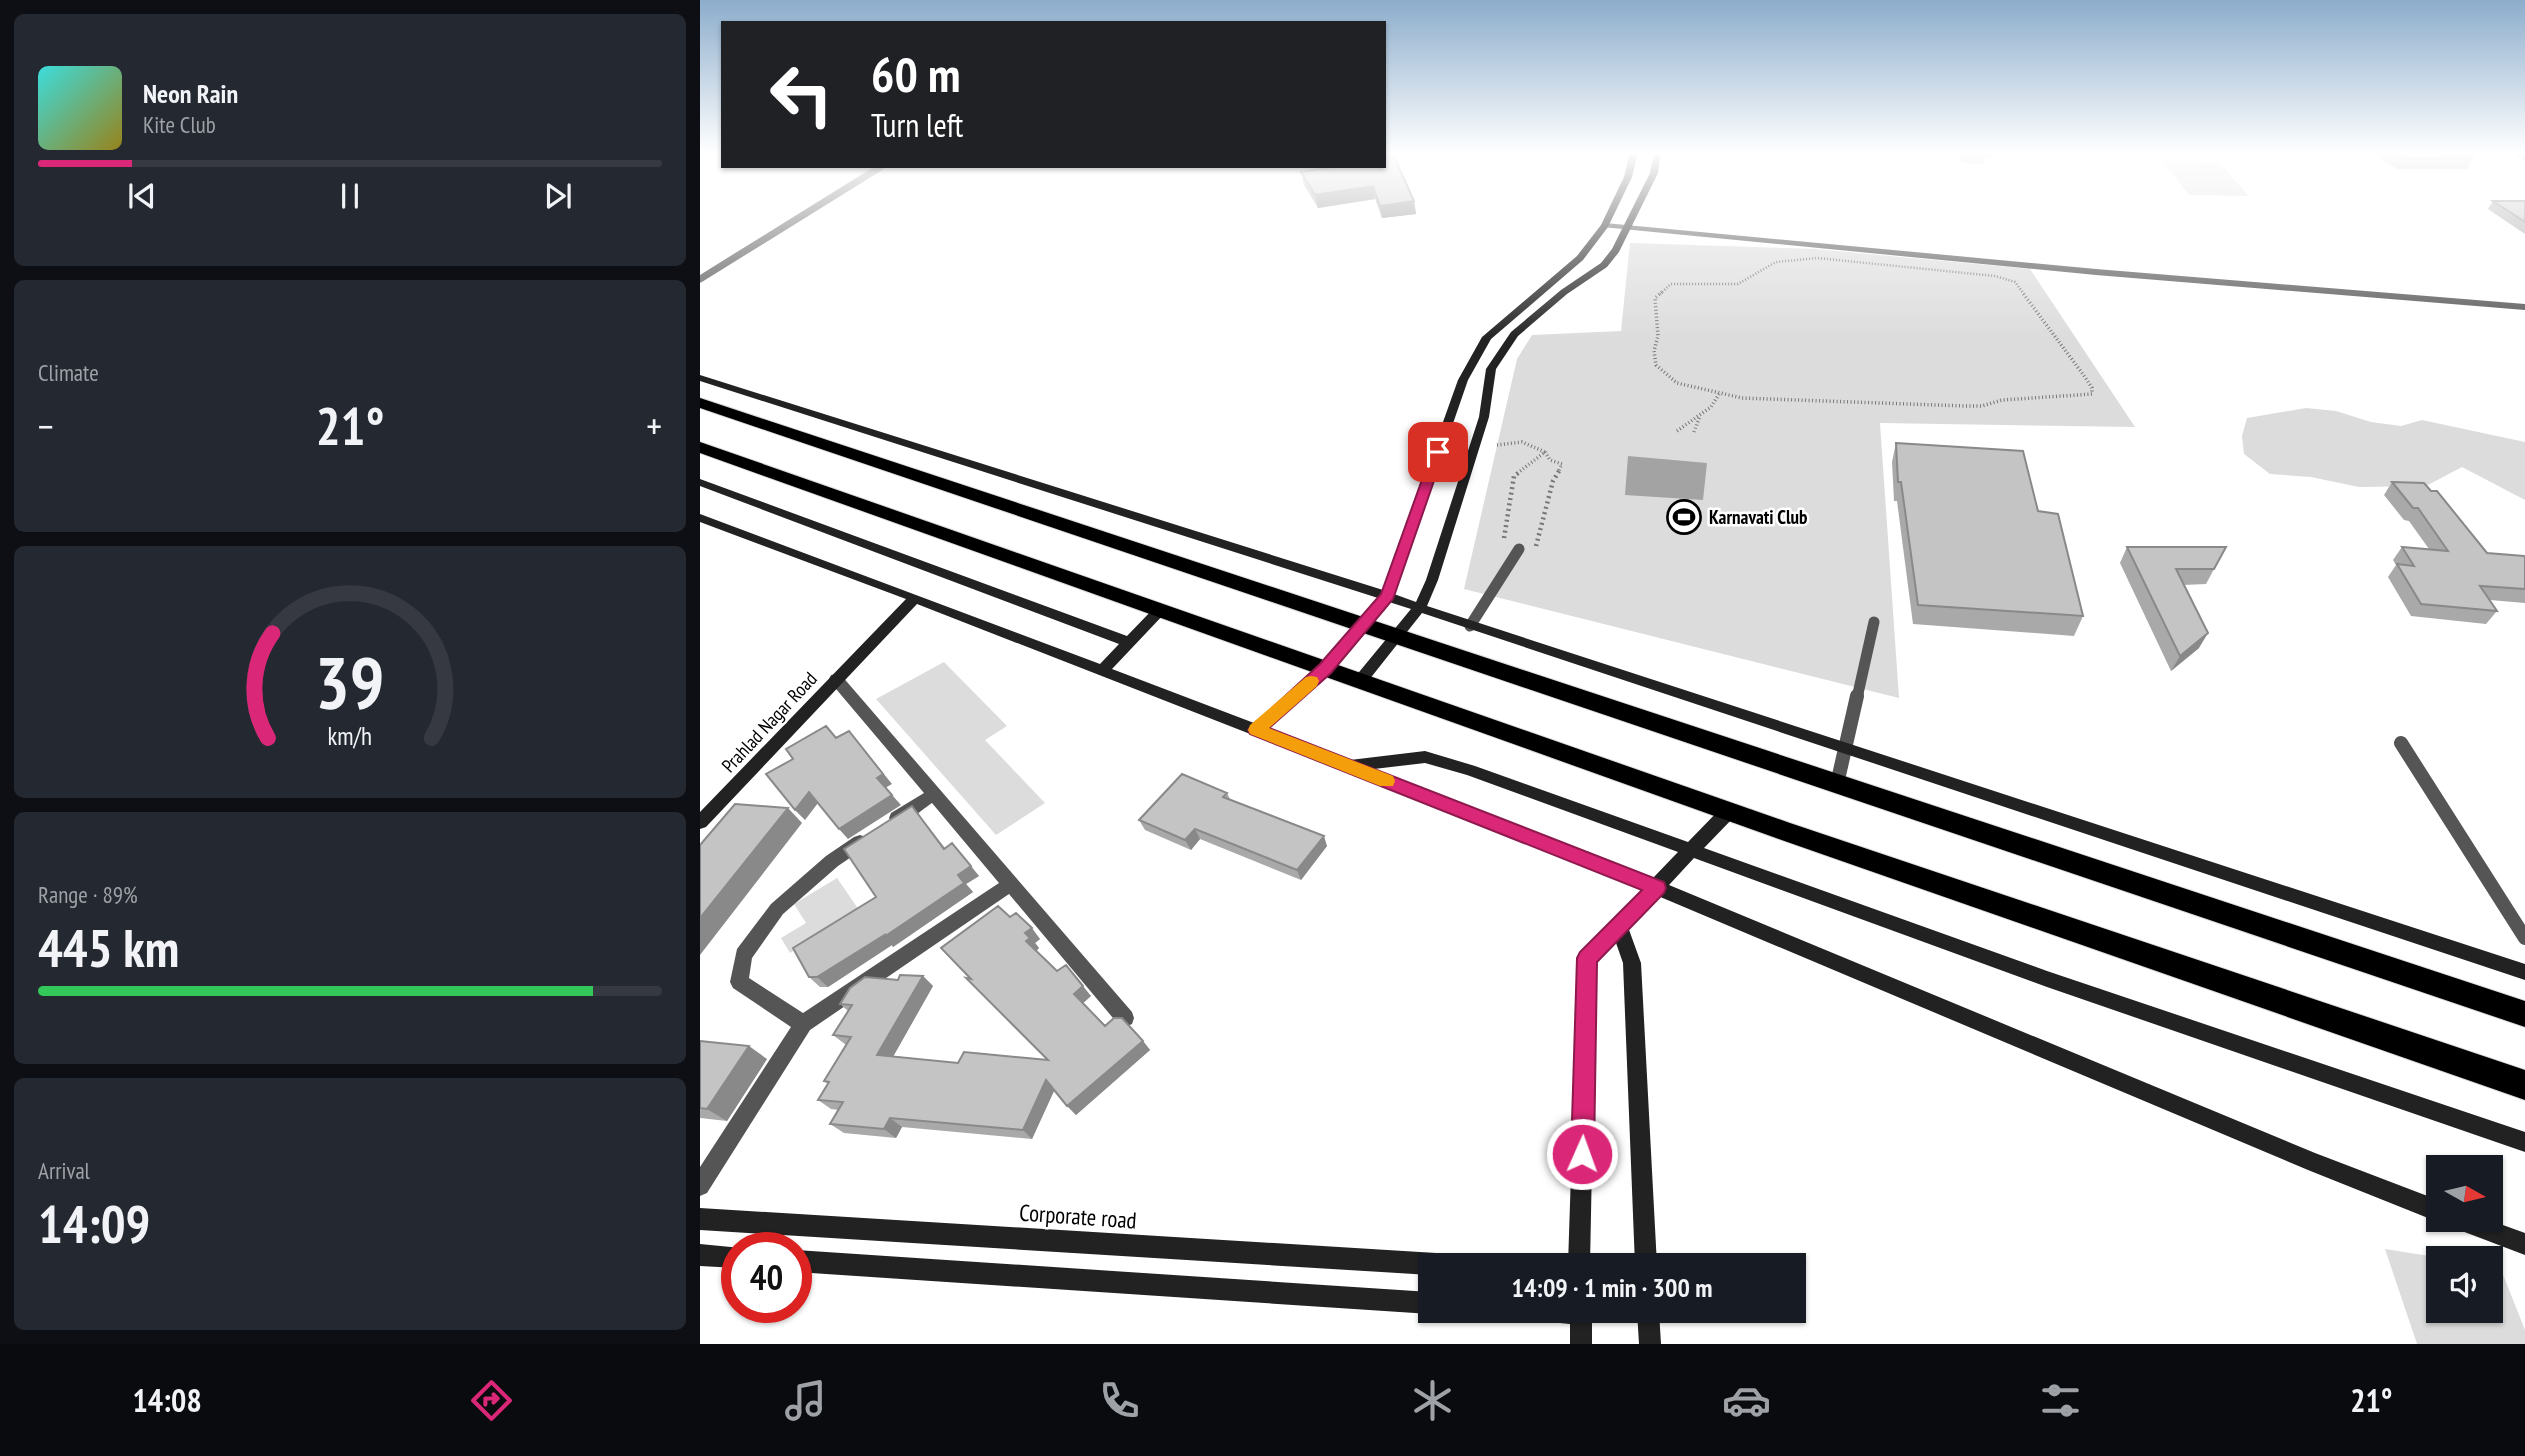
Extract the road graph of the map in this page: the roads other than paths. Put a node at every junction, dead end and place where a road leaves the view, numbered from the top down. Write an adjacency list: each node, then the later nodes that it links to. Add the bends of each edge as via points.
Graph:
1 (804, 215): 6 (lane)
2 (1610, 215): 4 (street)
3 (1634, 215): 5 (street)
4 (1605, 225): 5 (street); 14 (street, via 1580,258 1487,337 1463,380)
5 (1628, 227): 7 (street); 16 (street, via 1604,265 1514,334 1491,369 1484,417 1444,550)
6 (700, 279)
7 (2525, 307)
8 (700, 378): 14 (street)
9 (700, 403): 19 (highway)
10 (700, 447): 17 (highway)
11 (700, 482): 22 (street)
12 (700, 518): 15 (street)
13 (1519, 549): 20 (lane)
14 (1387, 596): 16 (street); 19 (street)
15 (915, 598): 24 (street); 25 (street, Prahlad Nagar Road)
16 (1420, 607): 20 (street); 21 (street)
17 (1160, 610): 22 (street); 23 (highway)
18 (1874, 622): 29 (lane)
19 (1365, 626): 21 (highway); 23 (street)
20 (1470, 626): 29 (street)
21 (1396, 637): 26 (street); 31 (highway)
22 (1128, 642): 24 (street)
23 (1326, 668): 26 (highway); 27 (street)
24 (1102, 670): 27 (street)
25 (836, 679): 32 (street); 34 (street, Prahlad Nagar Road)
26 (1360, 681): 33 (highway)
27 (1256, 730): 30 (street)
28 (2401, 743): 39 (lane)
29 (1846, 749): 31 (lane); 40 (street)
30 (1348, 766): 35 (street, via 1425,757); 37 (street)
31 (1837, 784): 41 (highway)
32 (934, 794): 36 (street); 43 (street, via 832,861 777,909 743,955 739,982)
33 (1729, 811): 35 (street); 44 (highway)
34 (700, 822)
35 (1689, 851): 37 (street); 45 (street)
36 (1011, 884): 42 (street); 43 (street)
37 (1657, 888): 38 (street); 47 (street)
38 (1620, 928): 51 (street, via 1587,958); 52 (street, via 1632,963)
39 (2525, 938)
40 (2525, 972)
41 (2525, 1014)
42 (1125, 1018)
43 (803, 1024): 46 (street)
44 (2525, 1085)
45 (2525, 1142)
46 (700, 1186)
47 (2426, 1205)
48 (700, 1219): 56 (street, Corporate road)
49 (2494, 1232): 50 (street)
50 (2525, 1244)
51 (1579, 1253)
52 (1645, 1253)
53 (700, 1255): 54 (street)
54 (721, 1256)
55 (812, 1262): 57 (street)
56 (1418, 1263)
57 (1418, 1302)
58 (1581, 1323): 60 (street)
59 (1649, 1323): 61 (street)
60 (1581, 1344)
61 (1650, 1344)

